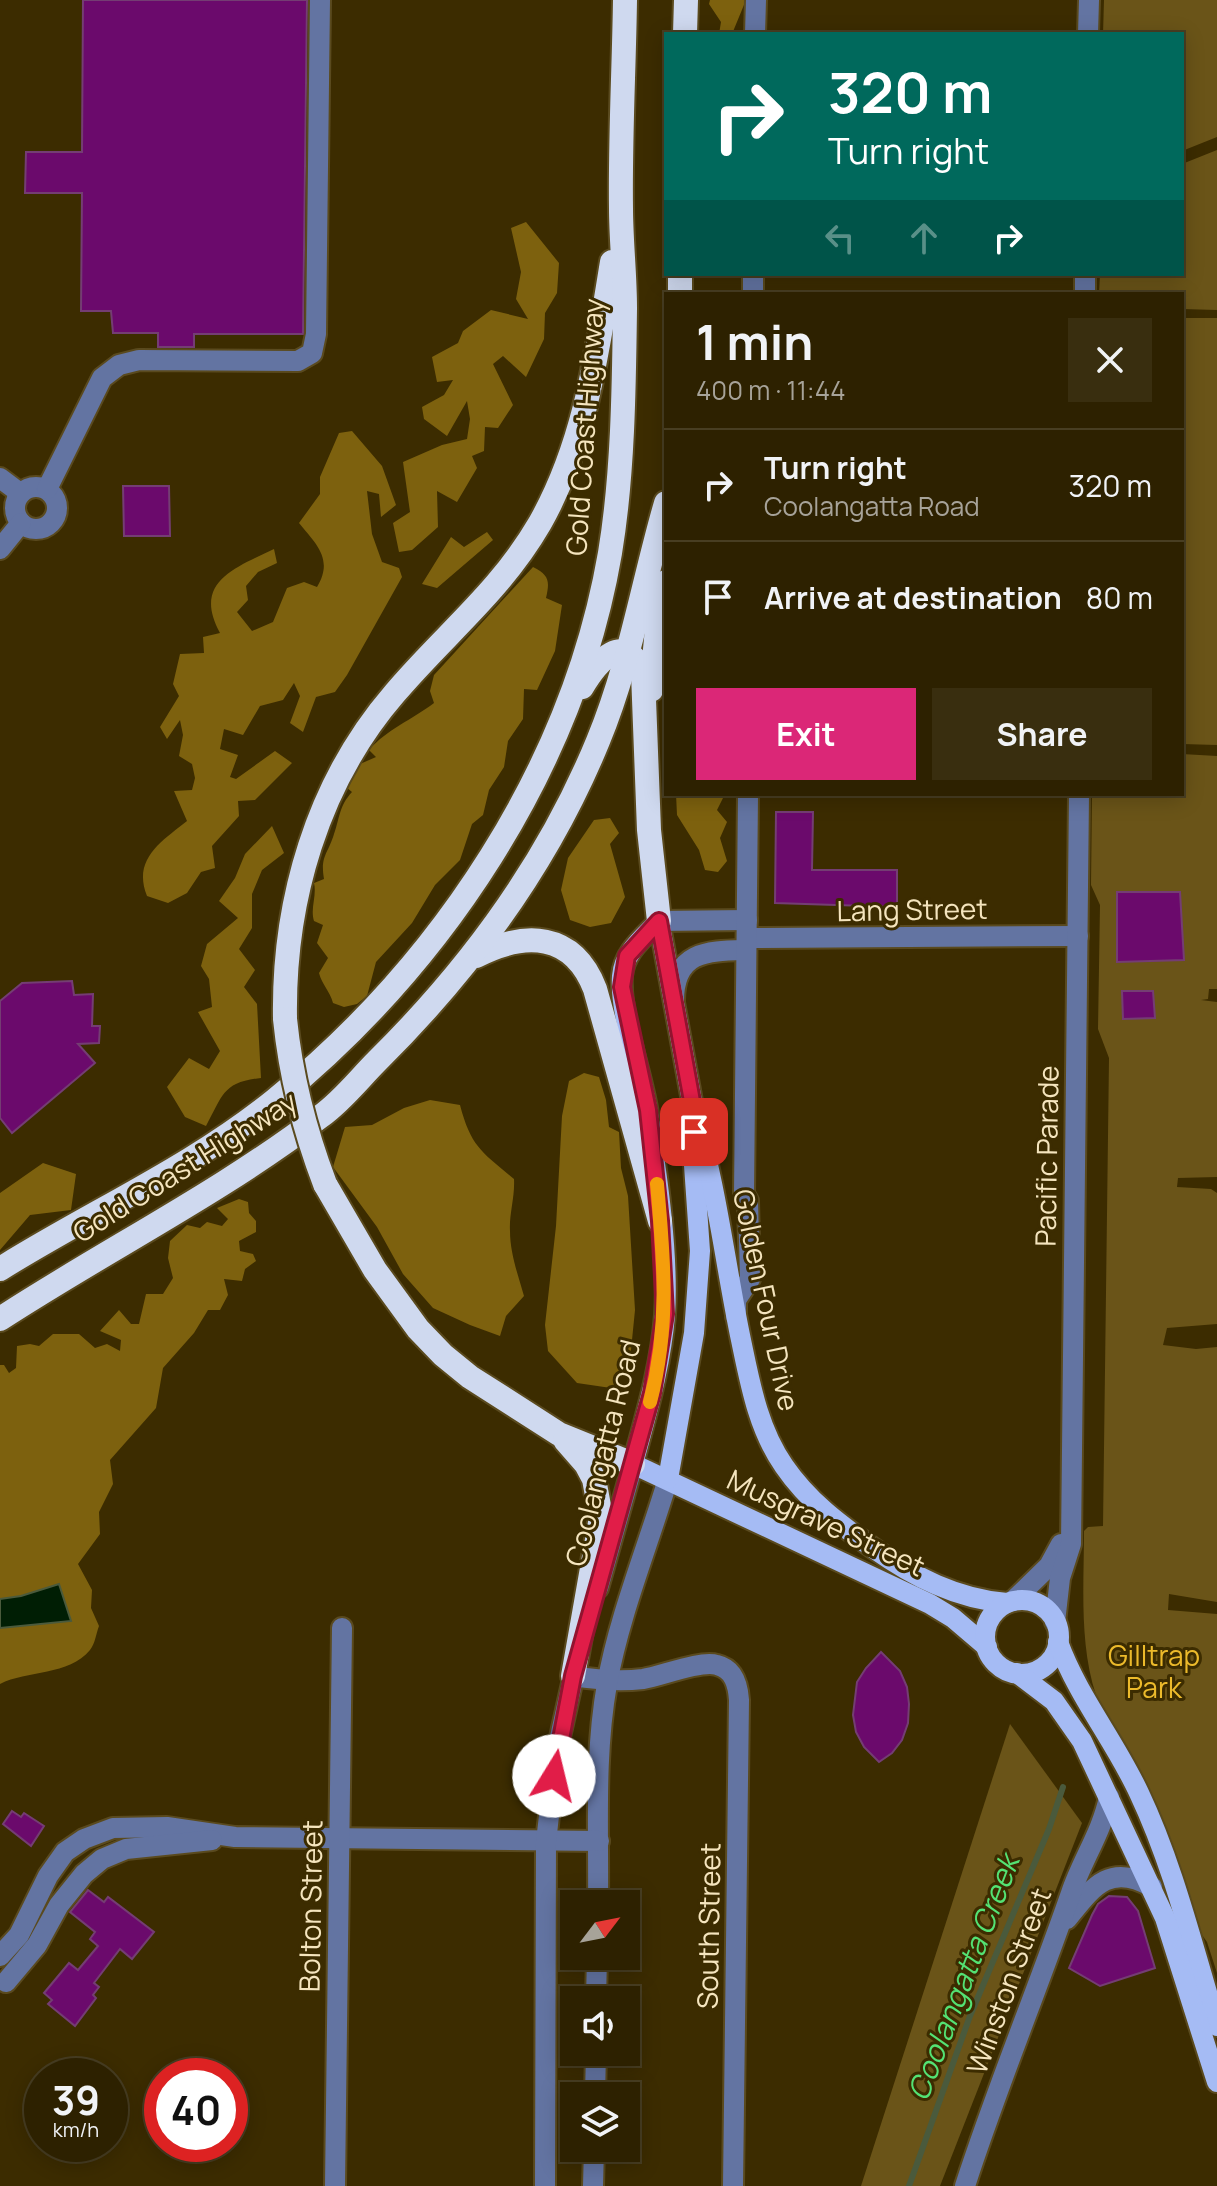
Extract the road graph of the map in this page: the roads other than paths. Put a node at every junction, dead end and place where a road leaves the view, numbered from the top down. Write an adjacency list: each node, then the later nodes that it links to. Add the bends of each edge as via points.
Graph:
1 (320, 0): 11 (street, via 312,353 298,361 139,360 119,365 102,378)
2 (625, 0): 9 (highway, Gold Coast Highway)
3 (686, 0): 6 (highway)
4 (756, 0): 7 (street)
5 (1089, 0): 8 (street)
6 (685, 32)
7 (755, 32)
8 (1088, 32)
9 (621, 209): 18 (highway, Gold Coast Highway, via 625,306 610,553 592,628); 34 (highway, bridge, via 591,385 570,460 540,524 508,572 394,694 356,747 312,839 288,945 285,1019 299,1110 325,1184 356,1241 418,1329 470,1377)
10 (0, 478): 12 (street)
11 (47, 489): 12 (street, via 33,486); 14 (street, via 57,505 51,523 33,529)
12 (20, 493): 14 (street, via 14,505)
13 (664, 511): 17 (highway, Gold Coast Highway)
14 (21, 523): 15 (street)
15 (0, 549)
16 (664, 592): 19 (highway)
17 (627, 652): 18 (highway, via 601,660); 19 (highway, via 644,677); 25 (highway, Gold Coast Highway, via 599,739 555,830 524,885)
18 (554, 734): 31 (highway, Gold Coast Highway, via 497,847 455,910 388,995 346,1036 232,1131)
19 (648, 748): 22 (highway, via 649,830)
20 (748, 796): 23 (street, Golden Four Drive)
21 (1079, 796): 24 (street, Pacific Parade)
22 (659, 921): 23 (street); 26 (main road); 29 (main road, Coolangatta Road, via 627,956 622,987 648,1110)
23 (747, 936): 24 (street, Lang Street); 26 (street, via 690,960 677,978); 30 (street, Golden Four Drive, via 744,1194)
24 (1078, 936): 37 (street, Pacific Parade)
25 (471, 959): 29 (highway, via 506,942 537,940 565,949 585,967); 33 (highway, Gold Coast Highway, via 413,1026 325,1113 244,1171)
26 (675, 1010): 27 (main road)
27 (694, 1112): 28 (main road, Golden Four Drive); 36 (main road, via 699,1290)
28 (718, 1214): 30 (street); 32 (main road, Golden Four Drive)
29 (660, 1221): 35 (main road, Coolangatta Road, via 665,1314)
30 (749, 1244): 32 (street, Golden Four Drive, via 750,1279 736,1300)
31 (0, 1269)
32 (736, 1316): 38 (main road, Golden Four Drive, via 762,1425 782,1464 814,1504 928,1581 954,1593)
33 (0, 1319)
34 (559, 1434): 35 (highway); 43 (highway, via 594,1479 601,1517)
35 (633, 1464): 36 (main road, Musgrave Street); 43 (street, Coolangatta Road)
36 (668, 1479): 41 (main road, Musgrave Street, via 930,1604); 44 (street)
37 (1070, 1518): 38 (street, Pacific Parade, via 1056,1556); 40 (street, Pacific Parade)
38 (1010, 1602): 40 (main road, via 1040,1605); 41 (main road, via 990,1619)
39 (342, 1628): 46 (street, Bolton Street)
40 (1057, 1632): 42 (main road, via 1052,1659 1030,1673); 57 (main road, via 1076,1686 1128,1769 1152,1820)
41 (987, 1647): 42 (main road, via 999,1666)
42 (1017, 1673): 45 (main road, via 1046,1693 1069,1719)
43 (573, 1676): 44 (street); 49 (street, Coolangatta Road, via 556,1755)
44 (607, 1681): 48 (street, via 599,1752); 63 (street, South Street, via 711,1664 729,1671 737,1684)
45 (1109, 1797): 51 (main road); 53 (street, Winston Street)
46 (340, 1839): 47 (street); 49 (street); 60 (street, Bolton Street)
47 (161, 1840): 50 (street, via 106,1830 70,1848); 54 (street, via 114,1852 93,1865 59,1905)
48 (599, 1841): 49 (street); 52 (street)
49 (546, 1842): 61 (street, Coolangatta Road)
50 (48, 1876): 54 (street); 55 (street)
51 (1152, 1887): 53 (street, via 1133,1878 1106,1879 1091,1888); 58 (main road)
52 (598, 1890)
53 (1062, 1925): 64 (street, Winston Street)
54 (43, 1934): 55 (street)
55 (12, 1953): 56 (street)
56 (6, 1982)
57 (1217, 2026)
58 (1217, 2082)
59 (594, 2162): 62 (street)
60 (335, 2186)
61 (545, 2186)
62 (593, 2186)
63 (733, 2186)
64 (965, 2186)

